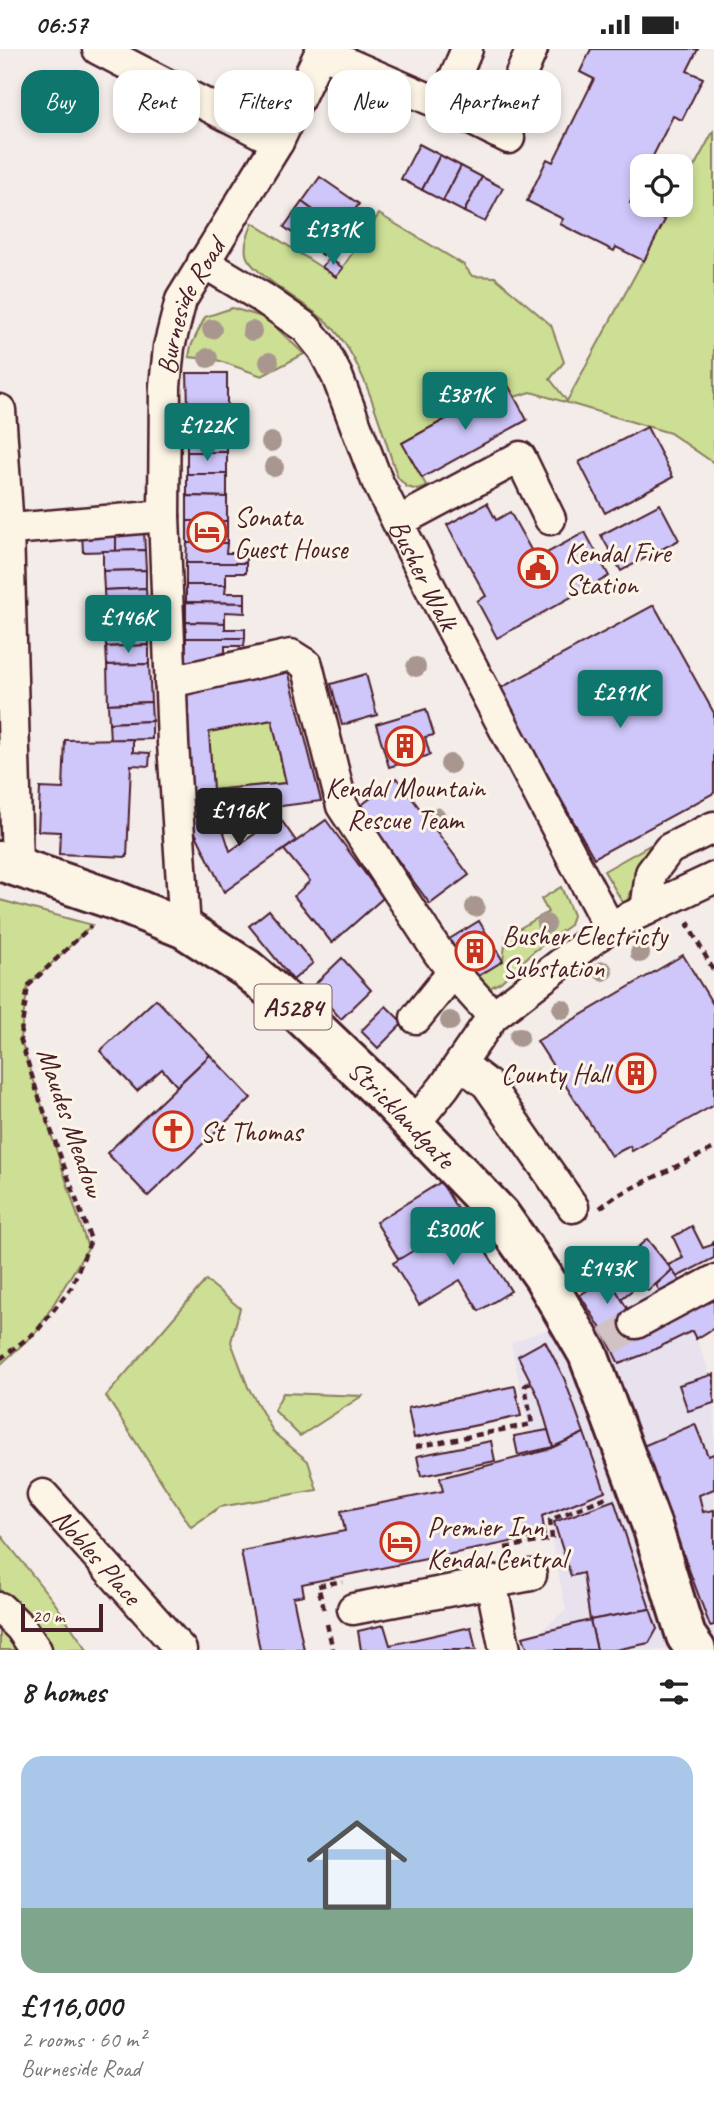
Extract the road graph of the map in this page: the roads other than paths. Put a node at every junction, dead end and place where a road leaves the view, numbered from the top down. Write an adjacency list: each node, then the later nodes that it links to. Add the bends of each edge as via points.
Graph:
1 (98, 49): 8 (street)
2 (467, 49): 5 (street)
3 (532, 49): 6 (street)
4 (322, 51): 7 (street); 8 (street, Burneside Road)
5 (458, 70)
6 (525, 70)
7 (425, 97)
8 (278, 142): 9 (street, Burneside Road)
9 (203, 261): 11 (street, Burneside Road, via 181,300 169,347); 13 (street, Busher Walk, via 306,328 323,349)
10 (0, 409): 14 (street)
11 (164, 516): 14 (street); 15 (street, Burneside Road)
12 (550, 519): 13 (street, via 520,457)
13 (398, 522): 20 (street, Busher Walk)
14 (4, 529): 17 (street)
15 (170, 682): 21 (street, Burneside Road); 22 (street, via 290,655 307,665 342,806)
16 (714, 827): 19 (street, via 669,849 651,873)
17 (9, 864): 21 (highway, A5284)
18 (714, 878): 19 (street)
19 (646, 910): 20 (street)
20 (609, 927): 23 (street)
21 (185, 929): 26 (highway, Stricklandgate / A5284, via 247,969 297,1011)
22 (453, 972): 23 (street); 24 (street)
23 (493, 1016): 25 (street)
24 (416, 1018)
25 (461, 1064): 26 (street); 27 (street, via 487,1084)
26 (414, 1124): 38 (highway, Stricklandgate / A5284, via 500,1215 598,1347 636,1486 686,1636)
27 (584, 1210)
28 (714, 1281): 29 (street)
29 (636, 1323)
30 (43, 1495): 36 (street, Nobles Place)
31 (531, 1575): 32 (street)
32 (491, 1582): 33 (street); 37 (street)
33 (349, 1595)
34 (0, 1608): 35 (street)
35 (36, 1650)
36 (181, 1650)
37 (505, 1650)
38 (696, 1650)

